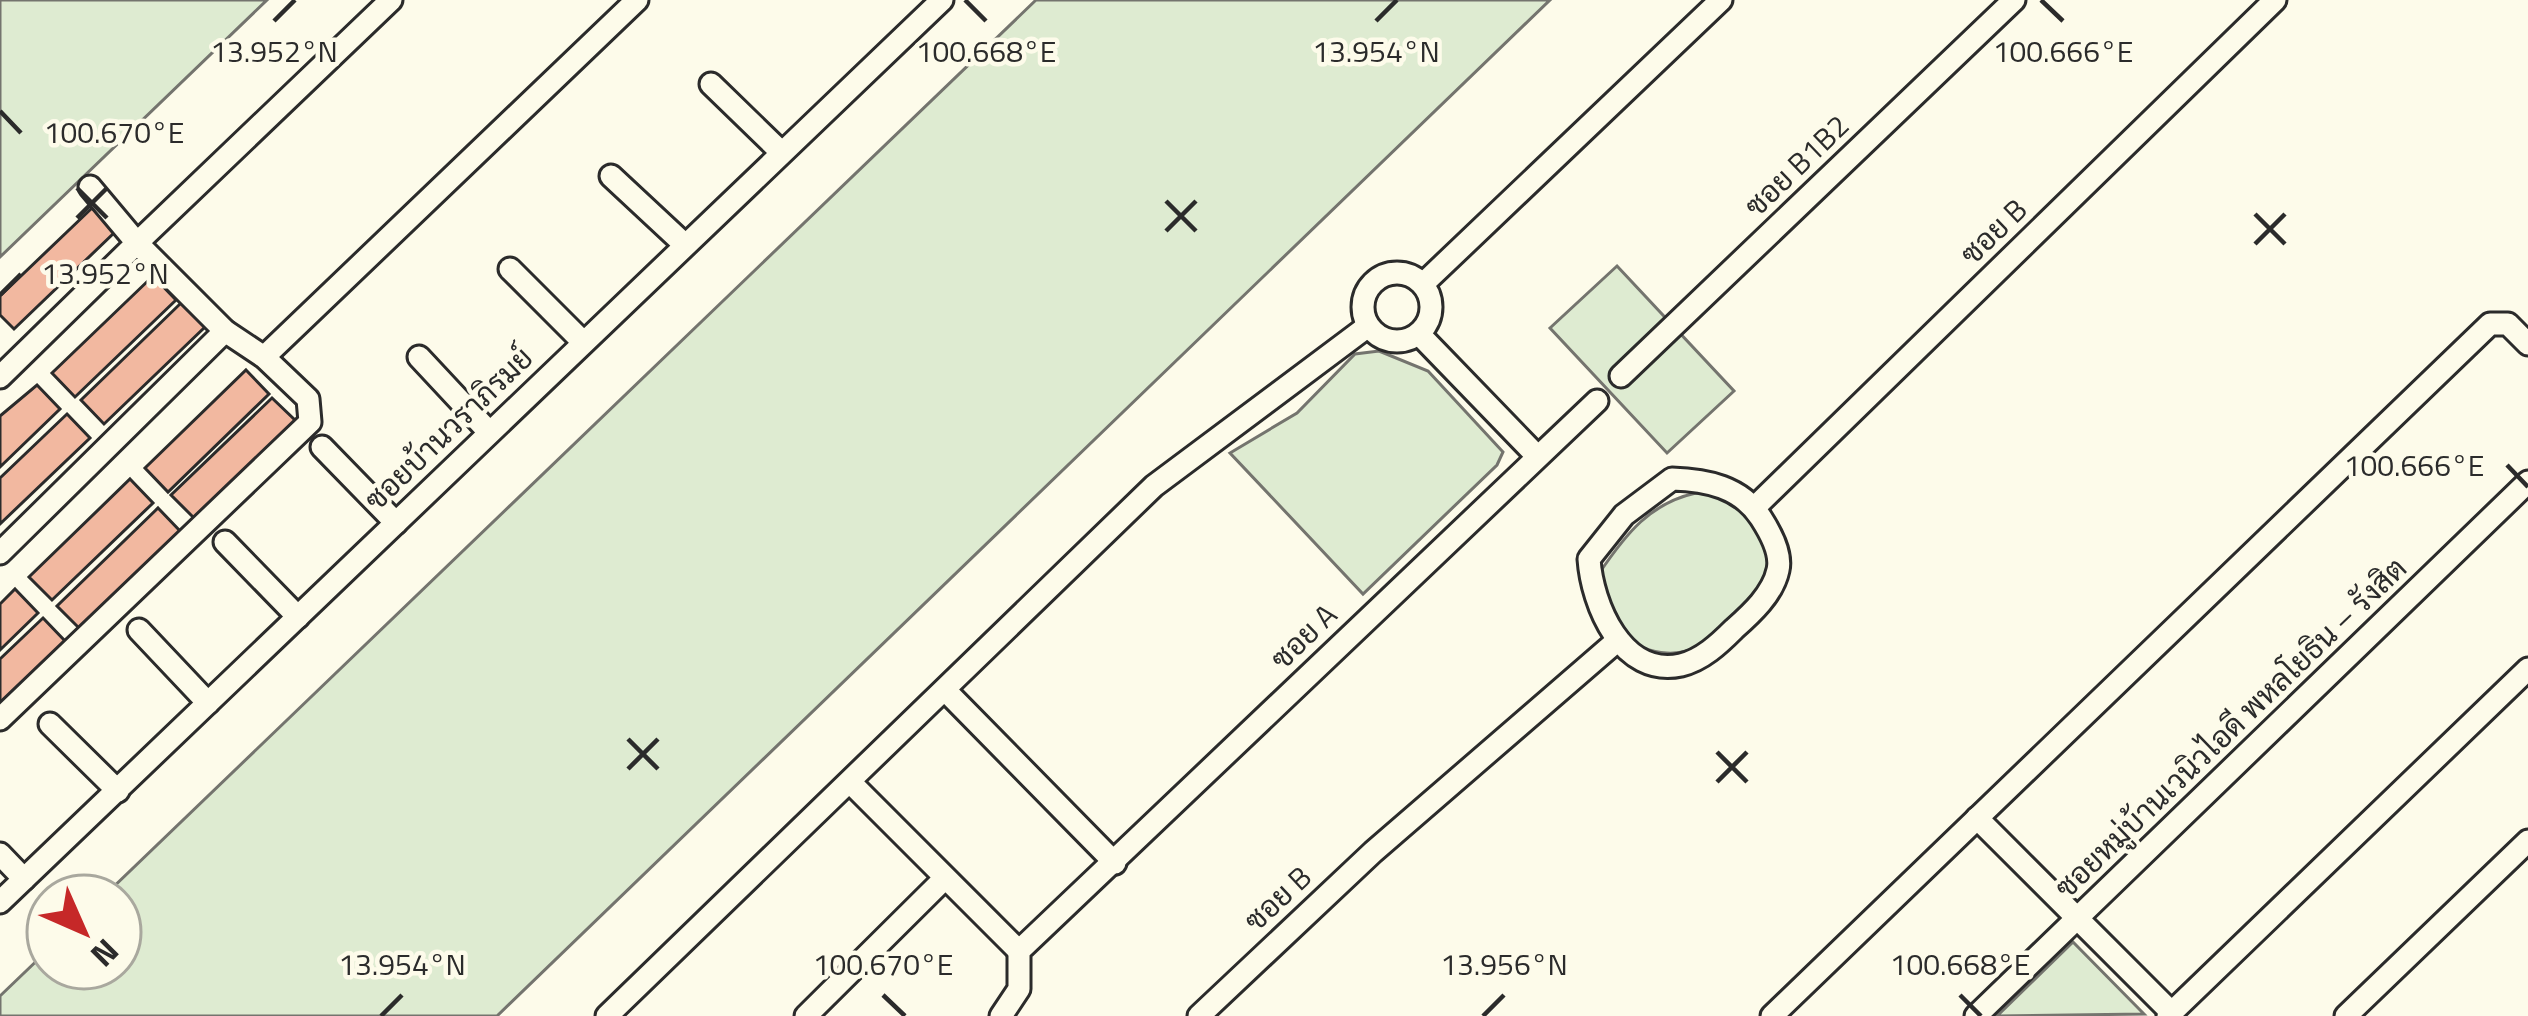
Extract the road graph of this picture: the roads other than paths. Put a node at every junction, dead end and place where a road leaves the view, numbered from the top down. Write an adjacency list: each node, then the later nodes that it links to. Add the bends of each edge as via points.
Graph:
1 (392, 0): 11 (street)
2 (638, 0): 20 (street)
3 (942, 0): 8 (street, ซอยบ้านวราภิรมย์)
4 (1721, 0): 14 (street)
5 (2014, 0): 22 (street, ซอย B1B2)
6 (2275, 0): 29 (street, ซอย B)
7 (711, 84): 8 (street)
8 (780, 151): 12 (street, ซอยบ้านวราภิรมย์)
9 (611, 176): 12 (street)
10 (91, 187): 11 (street)
11 (137, 243): 16 (street); 23 (street)
12 (684, 244): 18 (street, ซอยบ้านวราภิรมย์)
13 (510, 268): 18 (street)
14 (1423, 284): 15 (street, via 1403,273 1372,284 1363,304); 17 (street, via 1431,315)
15 (1368, 326): 17 (street, via 1386,340); 37 (street, via 1154,486)
16 (225, 331): 20 (street); 32 (street)
17 (1419, 334): 27 (street)
18 (583, 341): 25 (street, ซอยบ้านวราภิรมย์)
19 (2528, 344): 43 (street, via 2508,324 2490,324)
20 (264, 357): 39 (street, via 308,399 310,422)
21 (419, 357): 25 (street)
22 (1621, 376)
23 (0, 377)
24 (1597, 401): 27 (street, ซอย A)
25 (489, 432): 30 (street, ซอยบ้านวราภิรมย์)
26 (322, 447): 30 (street)
27 (1535, 454): 46 (street, ซอย A)
28 (2528, 482): 51 (street, ซอยหมู่บ้านเวนิวไอดี พหลโยธิน – รังสิต)
29 (1754, 508): 35 (street, via 1772,535 1779,567 1745,620 1676,667 1644,659); 35 (street, via 1717,484 1672,478 1624,515 1589,559 1600,616)
30 (396, 523): 33 (street, ซอยบ้านวราภิรมย์)
31 (225, 542): 33 (street)
32 (0, 553)
33 (298, 617): 38 (street, ซอยบ้านวราภิรมย์)
34 (139, 630): 38 (street)
35 (1618, 640): 57 (street, ซอย B)
36 (2528, 668): 53 (street)
37 (945, 690): 41 (street); 46 (street)
38 (208, 703): 42 (street, ซอยบ้านวราภิรมย์)
39 (0, 719)
40 (50, 724): 42 (street)
41 (850, 782): 48 (street); 54 (street)
42 (118, 791): 47 (street, ซอยบ้านวราภิรมย์)
43 (1977, 818): 51 (street); 58 (street)
44 (2528, 841): 60 (street)
45 (0, 854): 49 (street)
46 (1115, 863): 52 (street, ซอย A)
47 (31, 872)
48 (945, 878): 52 (street); 55 (street)
49 (24, 879): 50 (street, ซอยบ้านวราภิรมย์)
50 (0, 902)
51 (2078, 919): 53 (street); 59 (street, ซอยหมู่บ้านเวนิวไอดี พหลโยธิน – รังสิต)
52 (1019, 951): 56 (street, via 1019,989)
53 (2169, 1014)
54 (607, 1016)
55 (806, 1016)
56 (1000, 1016)
57 (1199, 1016)
58 (1772, 1016)
59 (1976, 1016)
60 (2346, 1016)

